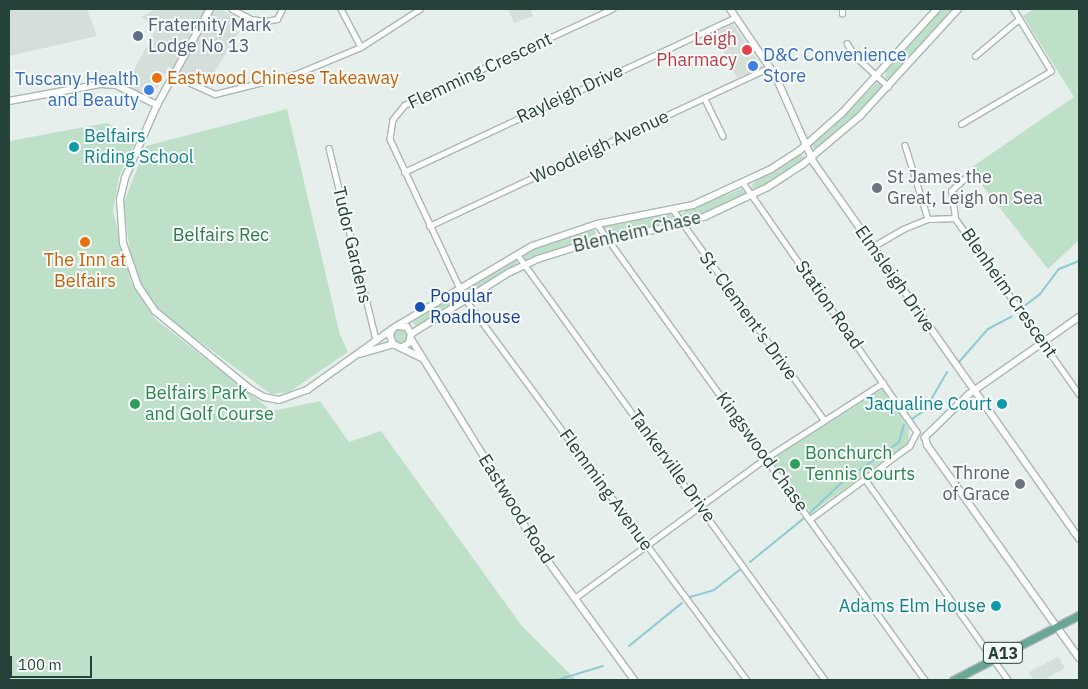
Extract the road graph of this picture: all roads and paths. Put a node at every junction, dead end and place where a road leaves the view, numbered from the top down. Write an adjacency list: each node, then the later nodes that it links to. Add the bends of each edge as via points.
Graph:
1 (232, 9): 2 (street, via 251,19 265,21 277,19)
2 (282, 9)
3 (342, 9): 14 (street)
4 (418, 9): 14 (street)
5 (613, 9): 29 (street, Flemming Crescent, via 405,105 390,129 390,139)
6 (730, 9): 11 (street, Elmsleigh Drive)
7 (937, 9): 18 (street, Blenheim Chase)
8 (958, 9): 19 (street, Blenheim Chase)
9 (1013, 9): 12 (street)
10 (209, 10): 17 (street)
11 (736, 16): 16 (street, Elmsleigh Drive); 29 (street, Rayleigh Drive)
12 (1020, 19): 15 (street); 23 (street, via 1051,71)
13 (847, 44): 18 (street)
14 (361, 47): 17 (street, via 296,74 222,94 208,93)
15 (975, 56)
16 (770, 67): 20 (street, Woodleigh Avenue); 25 (street, Elmsleigh Drive)
17 (173, 75): 22 (street)
18 (877, 76): 19 (street); 25 (street, Blenheim Chase)
19 (888, 86): 28 (street, Blenheim Chase, via 860,116)
20 (705, 99): 24 (street); 38 (street, Woodleigh Avenue)
21 (9, 101): 22 (street, via 101,84 116,85)
22 (157, 105): 52 (street, via 125,178 120,199 123,242 138,286 166,322 258,394 279,400 297,396)
23 (961, 124)
24 (723, 136)
25 (806, 145): 28 (street, Elmsleigh Drive); 31 (street, Blenheim Chase)
26 (905, 146): 35 (street)
27 (329, 148): 48 (street, Tudor Gardens)
28 (811, 158): 32 (street, Blenheim Chase); 40 (street, Elmsleigh Drive)
29 (404, 172): 38 (street, Flemming Crescent)
30 (964, 179): 34 (street, via 952,191)
31 (744, 184): 32 (street, Station Road); 33 (street, Blenheim Chase)
32 (752, 196): 37 (street, Blenheim Chase); 54 (street, Station Road)
33 (674, 211): 36 (street, Blenheim Chase); 37 (street, St. Clement's Drive)
34 (955, 218): 35 (street, Blenheim Crescent); 49 (street, Blenheim Crescent)
35 (928, 219): 40 (street, Blenheim Crescent)
36 (597, 224): 39 (street, Kingswood Chase); 41 (street, Blenheim Chase)
37 (682, 224): 39 (street, Blenheim Chase); 57 (street, St. Clement's Drive)
38 (429, 226): 43 (street, Flemming Crescent)
39 (604, 238): 42 (street, Blenheim Chase); 58 (street, Kingswood Chase)
40 (872, 247): 55 (street, Elmsleigh Drive)
41 (517, 254): 42 (street, Tankerville Drive); 43 (street, Blenheim Chase)
42 (525, 265): 44 (street, Blenheim Chase); 60 (street, Tankerville Drive)
43 (458, 288): 44 (street, Flemming Crescent); 46 (street, Blenheim Chase)
44 (465, 299): 47 (street, Blenheim Chase); 63 (street, Flemming Avenue)
45 (1079, 317): 49 (street)
46 (395, 327): 47 (street, via 407,327); 48 (street); 50 (street, via 390,336)
47 (411, 337): 51 (street); 53 (street, Eastwood Road)
48 (376, 340): 52 (street)
49 (1043, 342): 55 (street); 56 (street, Blenheim Crescent)
50 (393, 344): 51 (street); 52 (street)
51 (402, 347): 53 (street, Eastwood Road)
52 (358, 354)
53 (422, 358): 64 (street, Eastwood Road, via 511,500 530,538)
54 (883, 382): 57 (street); 59 (street, Station Road, via 914,427 917,437)
55 (974, 391): 62 (street, Elmsleigh Drive); 66 (street, via 926,433 927,445)
56 (1079, 394)
57 (824, 420): 58 (street)
58 (766, 458): 60 (street); 61 (street, Kingswood Chase)
59 (865, 479): 61 (street); 68 (street)
60 (701, 505): 63 (street); 71 (street, Tankerville Drive)
61 (811, 520): 72 (street, Kingswood Chase)
62 (1079, 539)
63 (647, 545): 64 (street); 70 (street, Flemming Avenue)
64 (576, 597): 69 (street, Eastwood Road)
65 (1079, 615): 66 (main road, A13)
66 (1055, 627): 67 (street); 68 (main road, A13)
67 (1079, 658)
68 (993, 659): 73 (main road, A13); 74 (street)
69 (634, 680)
70 (747, 680)
71 (825, 680)
72 (925, 680)
73 (953, 680)
74 (1008, 680)

